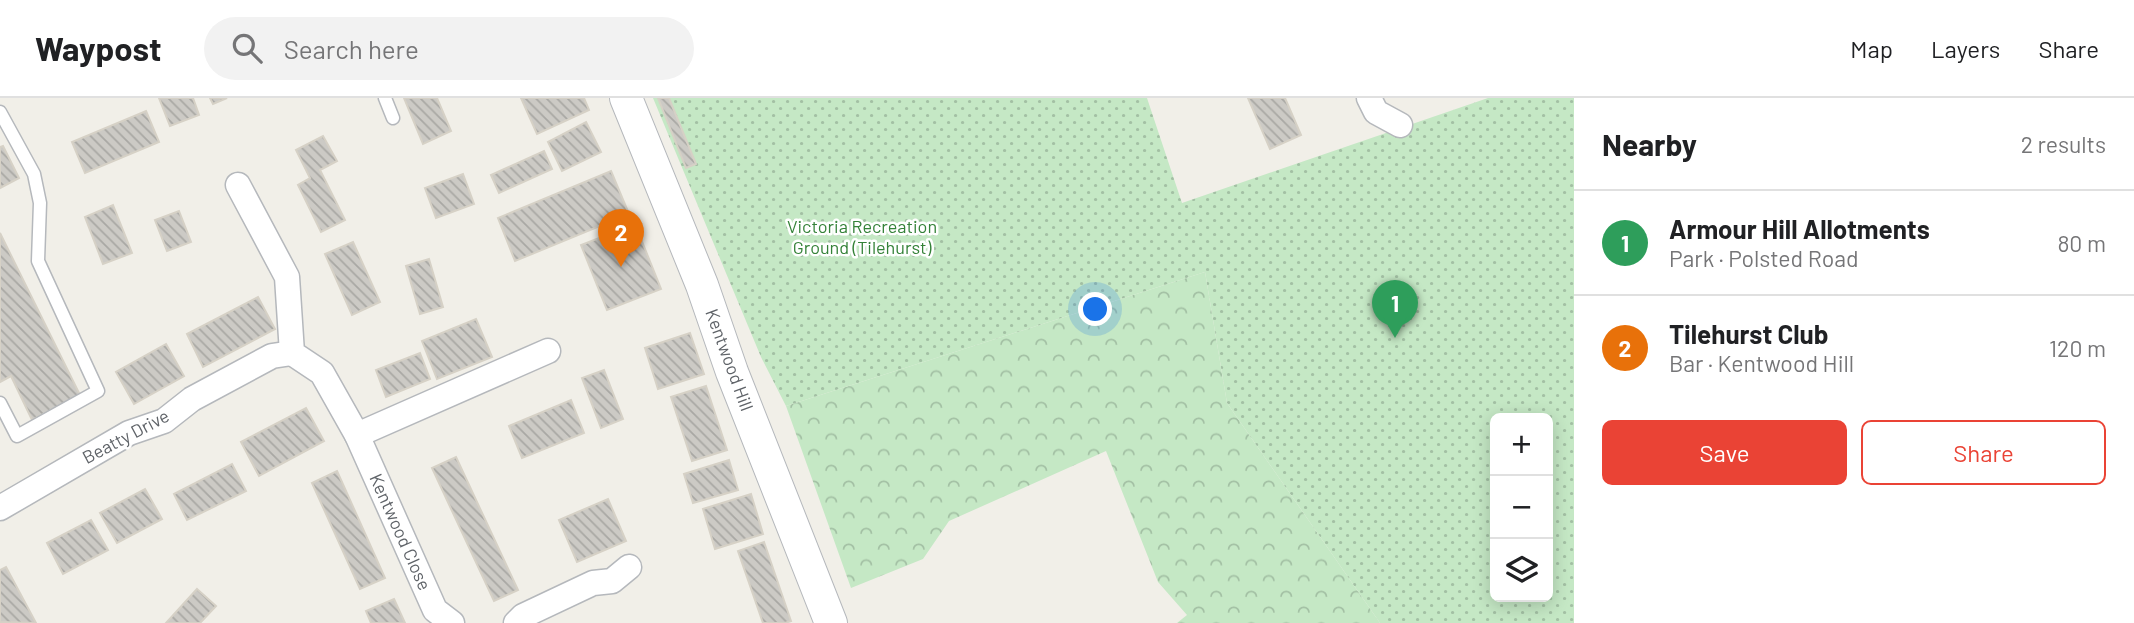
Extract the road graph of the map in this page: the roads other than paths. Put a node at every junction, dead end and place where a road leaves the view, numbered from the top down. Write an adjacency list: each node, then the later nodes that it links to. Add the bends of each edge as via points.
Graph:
1 (385, 98): 5 (lane)
2 (626, 98): 16 (street, Kentwood Hill)
3 (1369, 98): 6 (street, via 1376,112)
4 (0, 112): 10 (lane, via 34,174 40,203 38,261 98,391 18,436)
5 (393, 118)
6 (1400, 125)
7 (238, 185): 9 (street, via 287,277)
8 (548, 351): 11 (street)
9 (292, 352): 11 (street, Kentwood Close, via 322,373); 12 (street, Beatty Drive, via 272,356 192,399 164,421 129,433)
10 (0, 403)
11 (357, 435): 14 (street, Kentwood Close, via 435,610)
12 (0, 508)
13 (629, 567): 15 (street, via 612,581 593,583)
14 (452, 623)
15 (516, 623)
16 (831, 623)

